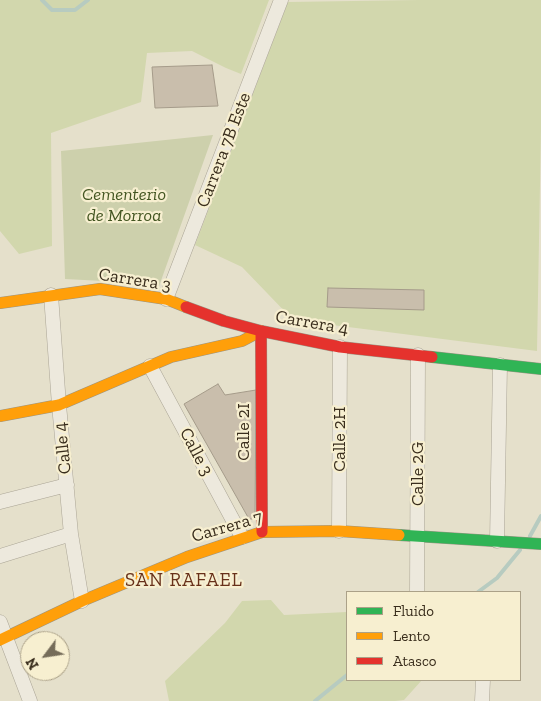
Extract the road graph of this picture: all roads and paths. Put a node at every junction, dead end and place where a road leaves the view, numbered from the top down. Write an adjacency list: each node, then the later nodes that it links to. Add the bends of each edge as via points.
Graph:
1 (281, 0): 3 (street, Carrera 7B Este)
2 (51, 295): 3 (street, Carrera 3, via 100,288); 4 (street, Carrera 3); 11 (street, Calle 4)
3 (166, 299): 5 (street, Carrera 3)
4 (0, 303)
5 (261, 331): 6 (street, Carrera 4); 9 (street, Carrera 4, via 242,341 170,357); 16 (street, Calle 2I)
6 (340, 347): 7 (street, Carrera 4); 15 (street, Calle 2H)
7 (418, 355): 8 (street, Carrera 4); 19 (street, Calle 2G)
8 (500, 365): 10 (street, Carrera 4); 20 (street)
9 (150, 366): 11 (street, Carrera 4); 18 (street, Calle 3)
10 (541, 369)
11 (58, 405): 12 (street, Carrera 4); 13 (street, Calle 4)
12 (0, 416)
13 (67, 485): 14 (street); 17 (street, Calle 4)
14 (0, 502)
15 (339, 531): 16 (street, Carrera 7); 19 (street, Carrera 7)
16 (262, 532): 18 (street, Carrera 7)
17 (71, 534): 22 (street); 24 (street, Calle 4)
18 (242, 537): 24 (street, Carrera 7)
19 (418, 537): 20 (street, Carrera 7); 23 (street, Calle 2G)
20 (497, 541): 21 (street, Carrera 7)
21 (536, 544)
22 (0, 556)
23 (417, 591)
24 (82, 601): 26 (street, Carrera 7)
25 (0, 622): 26 (street)
26 (3, 639): 28 (street)
27 (483, 681): 29 (street)
28 (30, 701)
29 (482, 701)

